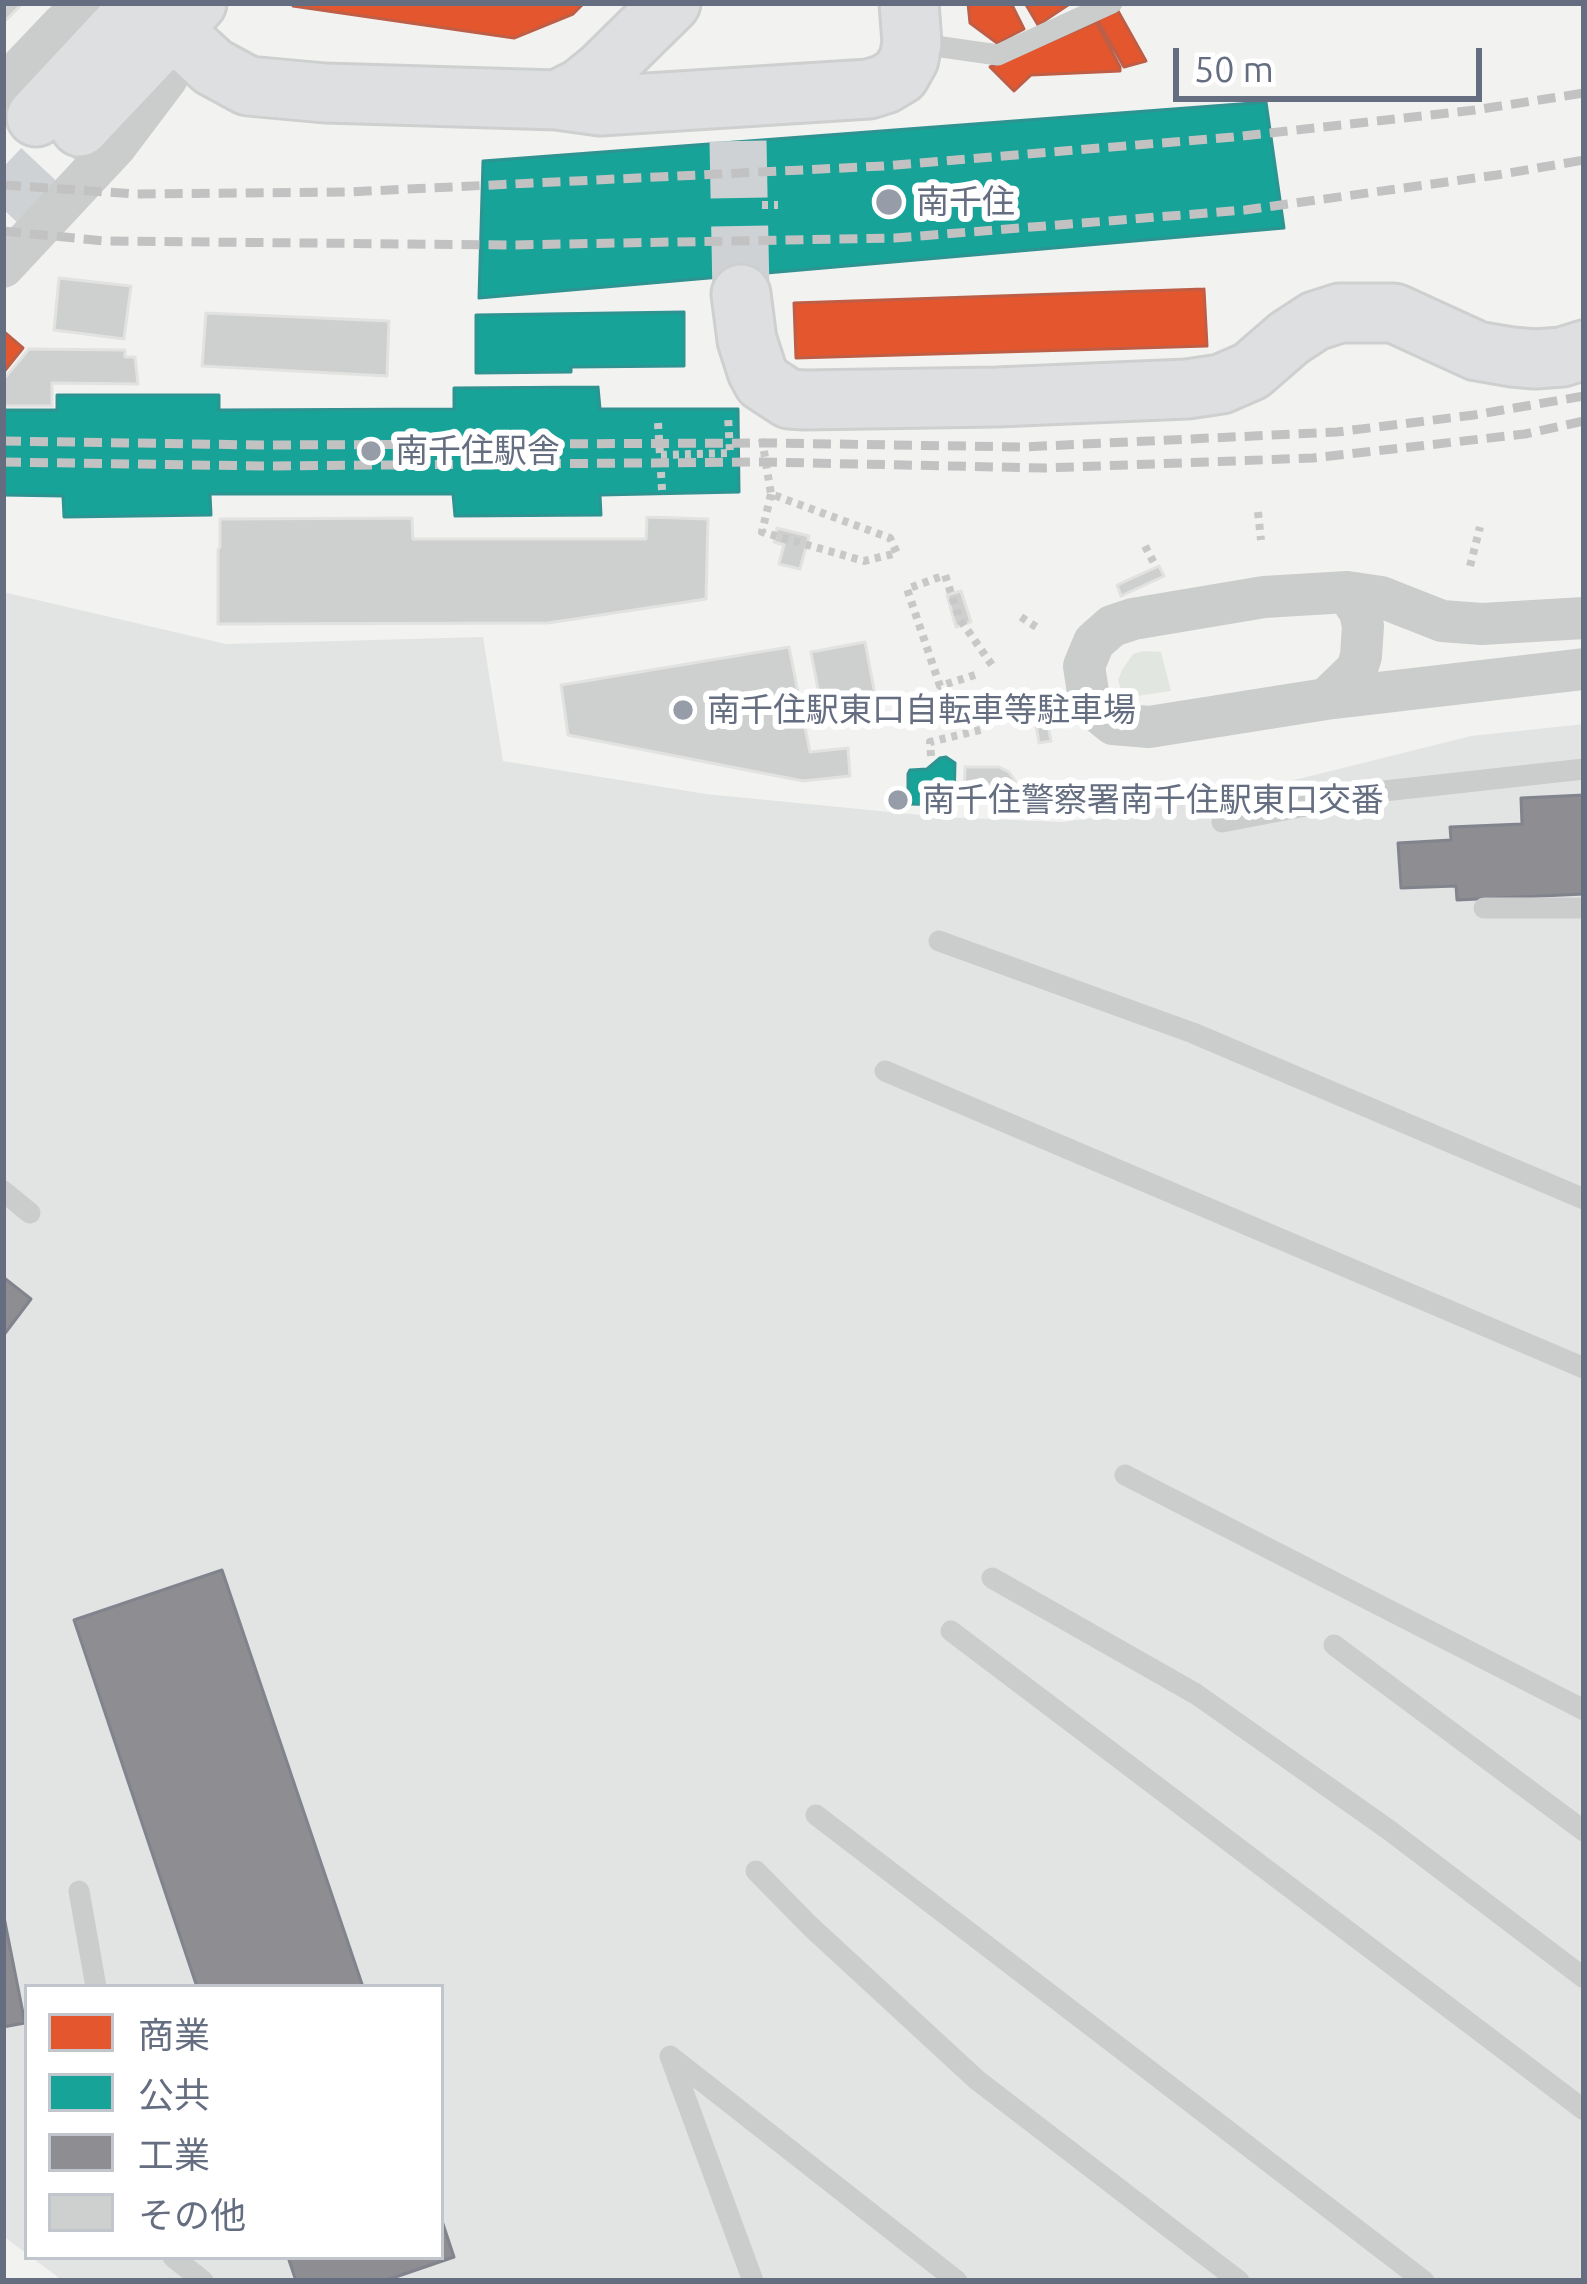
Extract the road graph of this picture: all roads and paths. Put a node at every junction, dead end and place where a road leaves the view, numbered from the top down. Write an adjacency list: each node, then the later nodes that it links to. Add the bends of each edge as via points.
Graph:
1 (671, 3): 6 (street, via 602,71)
2 (1112, 3): 5 (lane, via 998,55)
3 (64, 10): 7 (street)
4 (163, 10): 6 (street, via 213,67 248,86); 7 (street); 10 (street, via 167,78)
5 (910, 23): 6 (street, via 909,59 885,84 738,119)
6 (557, 100)
7 (40, 110)
8 (762, 206): 9 (path)
9 (778, 206)
10 (3, 267)
11 (741, 294): 12 (street, via 763,382 789,399 1221,385 1315,321 1340,313 1394,313 1477,351 1512,357)
12 (1584, 350)
13 (728, 409): 16 (path, via 730,453)
14 (658, 423): 16 (path)
15 (761, 430): 18 (path)
16 (660, 455): 17 (path)
17 (662, 490)
18 (771, 494): 18 (path, via 762,532 865,561 897,553 890,538)
19 (1258, 512): 21 (path)
20 (1480, 526): 24 (path)
21 (1261, 540)
22 (1145, 546): 23 (path)
23 (1154, 565)
24 (1470, 566)
25 (1347, 592): 27 (street, via 1442,621); 32 (street, via 1360,612 1361,656); 32 (street, via 1133,619 1094,642 1084,666 1097,711 1130,727)
26 (1021, 617): 28 (path)
27 (1584, 618)
28 (1042, 630)
29 (994, 668): 31 (path, via 959,618 945,575 907,589 940,686)
30 (1584, 669): 32 (street)
31 (975, 675)
32 (1327, 699)
33 (1032, 711): 34 (path, via 930,742)
34 (931, 756)
35 (1584, 769): 36 (lane, via 1384,791)
36 (1222, 821)
37 (1484, 908): 38 (lane)
38 (1584, 908)
39 (940, 941): 42 (lane, via 1192,1034)
40 (885, 1071): 44 (lane)
41 (3, 1191): 43 (lane)
42 (1584, 1199)
43 (30, 1213)
44 (1584, 1368)
45 (1125, 1475): 49 (lane)
46 (992, 1578): 54 (lane, via 1196,1694)
47 (952, 1631): 56 (lane)
48 (1334, 1646): 51 (lane)
49 (1584, 1710)
50 (816, 1815): 62 (lane)
51 (1584, 1831)
52 (756, 1871): 61 (lane, via 977,2080)
53 (79, 1892): 55 (lane)
54 (1584, 1978)
55 (94, 1984)
56 (1584, 2110)
57 (177, 2260): 58 (lane)
58 (203, 2281)
59 (753, 2281): 60 (lane, via 670,2056)
60 (957, 2281)
61 (1239, 2281)
62 (1424, 2281)

